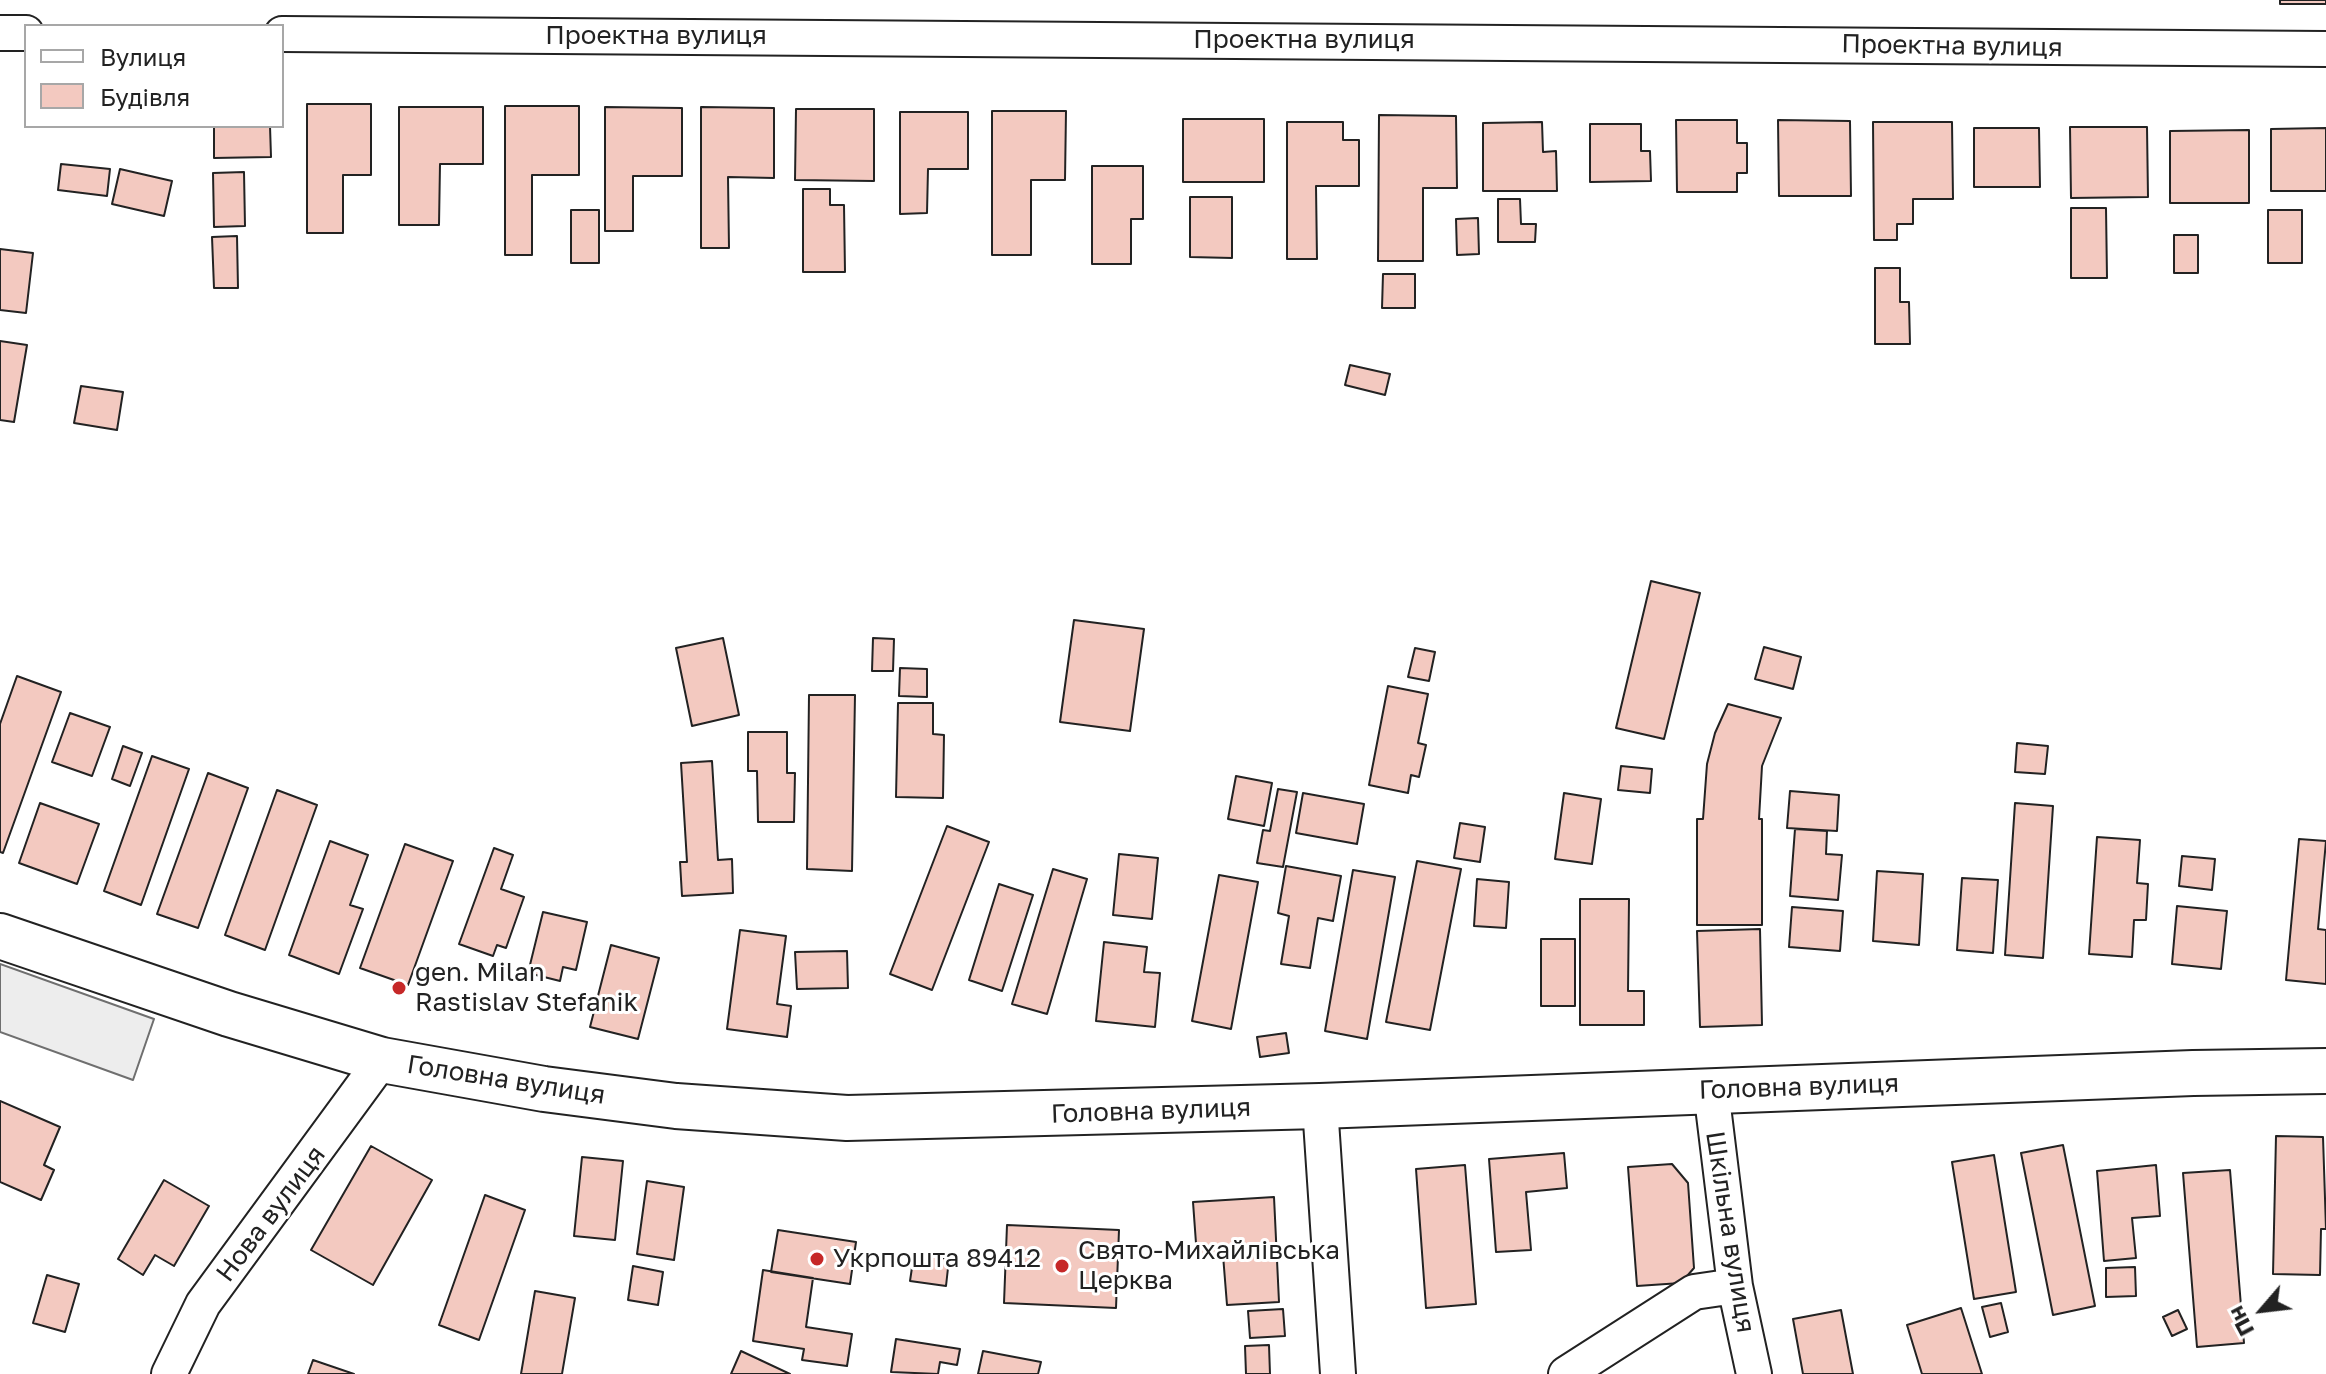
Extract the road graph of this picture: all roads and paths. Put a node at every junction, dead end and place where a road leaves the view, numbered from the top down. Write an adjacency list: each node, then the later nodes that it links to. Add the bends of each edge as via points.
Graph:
1 (0, 33): 2 (street)
2 (24, 33)
3 (284, 34): 4 (street, Проектна вулиця)
4 (2326, 49)
5 (0, 936): 6 (main road, Головна вулиця)
6 (382, 1060): 9 (main road, Головна вулиця, via 676,1106 847,1118); 11 (street, Нова вулиця, via 203,1304)
7 (2326, 1071): 8 (main road, Головна вулиця)
8 (1711, 1090): 9 (main road, Головна вулиця); 10 (street, Шкільна вулиця)
9 (1320, 1106): 12 (street)
10 (1735, 1286): 13 (street, via 1694,1292); 14 (street, Шкільна вулиця)
11 (169, 1374)
12 (1338, 1374)
13 (1566, 1374)
14 (1754, 1374)

